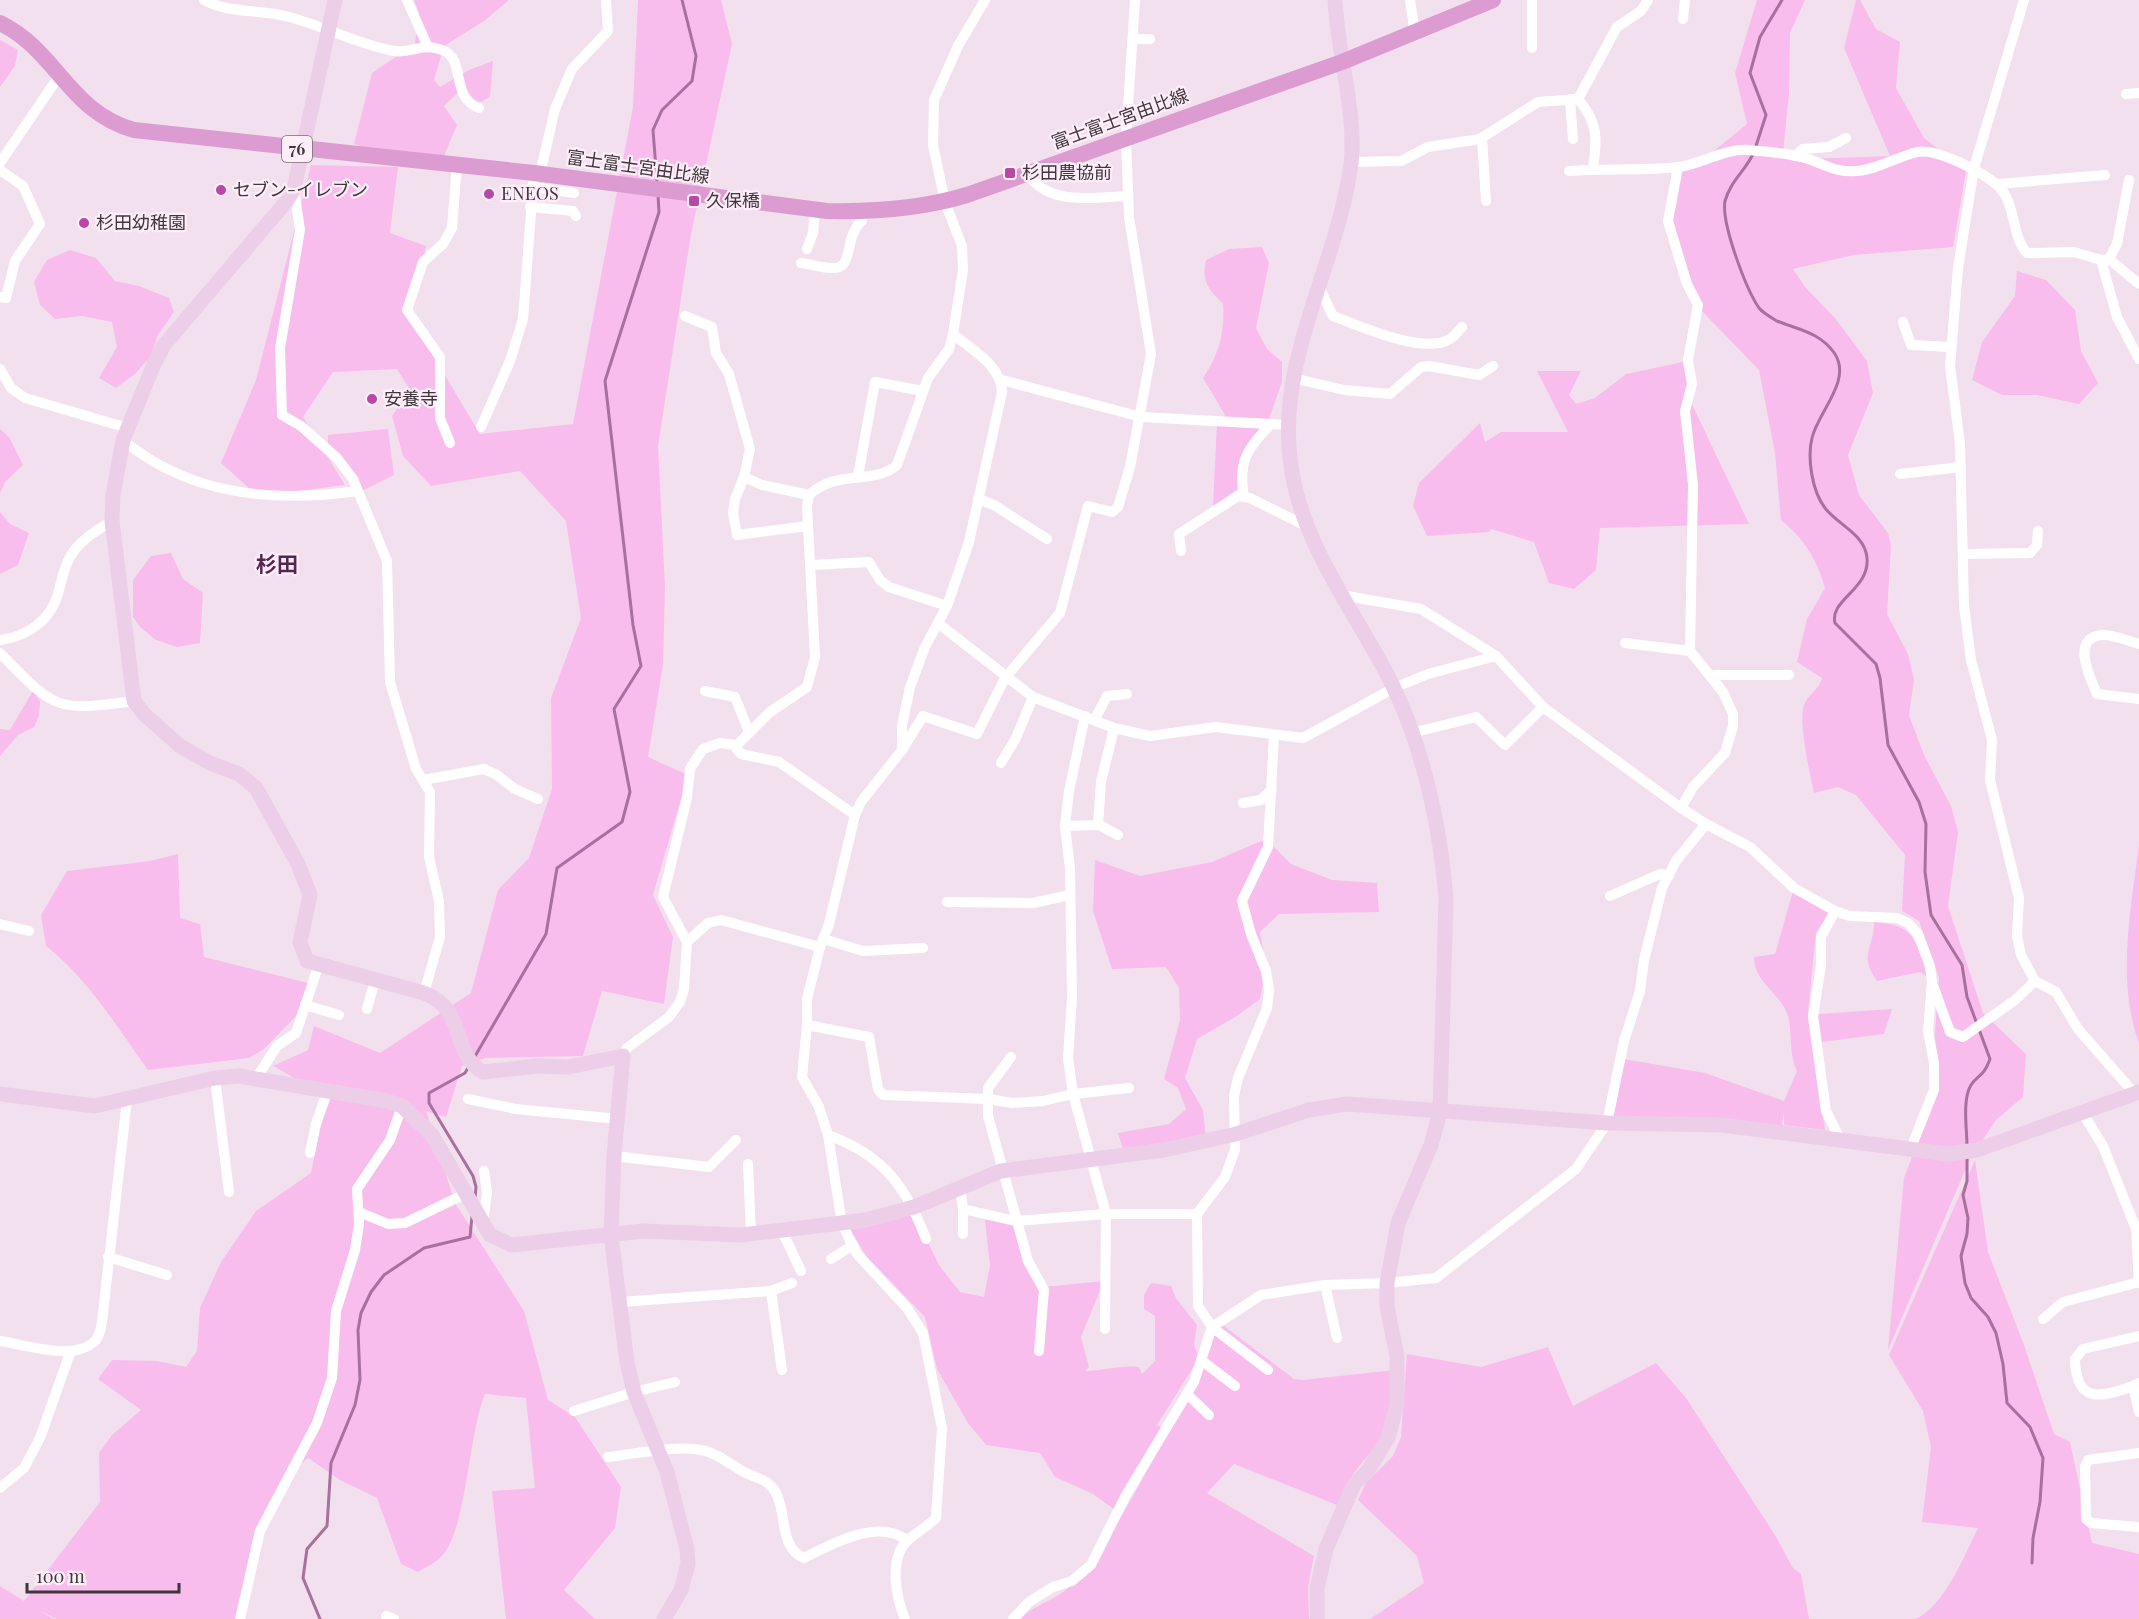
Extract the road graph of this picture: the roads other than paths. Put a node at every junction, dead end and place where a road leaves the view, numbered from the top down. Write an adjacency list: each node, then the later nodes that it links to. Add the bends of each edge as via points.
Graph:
1 (204, 0): 16 (street, via 218,6 290,17)
2 (335, 0): 16 (street)
3 (407, 0): 20 (street)
4 (606, 0): 44 (street, via 608,31 572,69 555,109)
5 (985, 0): 51 (street, via 958,46 934,100 933,145)
6 (1135, 0): 18 (street)
7 (1335, 0): 22 (street)
8 (1410, 0): 17 (street)
9 (1493, 0): 17 (main road, 富士富士宮由比線 / 76)
10 (1532, 0): 21 (street)
11 (1648, 0): 26 (street, via 1641,11 1617,27)
12 (1686, 0): 14 (street)
13 (2024, 0): 38 (street)
14 (1683, 19)
15 (0, 23): 23 (main road, 富士富士宮由比線 / 76, via 31,43)
16 (327, 32): 20 (street, via 396,51); 32 (street)
17 (1415, 33): 22 (main road, 富士富士宮由比線 / 76)
18 (1133, 39): 19 (street); 28 (street)
19 (1149, 39)
20 (427, 45): 27 (street, via 446,51 456,67 461,95)
21 (1532, 48)
22 (1342, 62): 28 (main road, 富士富士宮由比線 / 76); 34 (street)
23 (59, 76): 32 (main road, 富士富士宮由比線 / 76, via 88,107 120,126); 35 (street)
24 (2139, 93): 25 (street)
25 (2126, 94)
26 (1574, 99): 29 (street, via 1538,102); 31 (street); 39 (street, via 1588,110 1598,138)
27 (479, 108)
28 (1126, 138): 42 (main road, 富士富士宮由比線 / 76); 49 (street)
29 (1482, 138): 34 (street, via 1428,147 1401,160); 50 (street)
30 (1846, 138): 33 (street)
31 (1573, 139)
32 (303, 149): 36 (main road, 富士富士宮由比線 / 76); 47 (street)
33 (1795, 156): 37 (street, via 1731,151); 38 (street, via 1835,170 1857,171 1919,152)
34 (1351, 162): 60 (street)
35 (0, 163)
36 (457, 164): 44 (main road, 富士富士宮由比線 / 76); 78 (street, via 452,228 443,244 423,262 407,310 440,357 440,418)
37 (1678, 167): 39 (street); 101 (street, via 1668,221 1687,284 1698,305 1688,360 1692,384 1685,411 1693,485)
38 (1974, 168): 46 (street); 66 (street, via 1958,268)
39 (1593, 169): 41 (street)
40 (0, 170): 61 (street, via 23,186 40,224 15,261 6,298)
41 (1569, 171)
42 (1027, 173): 49 (street, via 1035,186 1068,198); 51 (main road, 富士富士宮由比線 / 76)
43 (2105, 176): 46 (street)
44 (535, 178): 48 (street); 52 (street); 53 (main road, 富士富士宮由比線 / 76, via 633,185)
45 (2129, 180): 57 (street, via 2117,244)
46 (1997, 184): 57 (street, via 2012,213 2020,245 2027,253 2074,252)
47 (294, 189): 77 (street, via 164,345 143,385); 83 (street, via 300,230 280,348 282,415 301,426 337,458)
48 (574, 193)
49 (1128, 196): 73 (street, via 1151,354)
50 (1486, 201)
51 (945, 202): 54 (main road, 富士富士宮由比線 / 76); 65 (street, via 962,246 963,270)
52 (530, 207): 55 (street, via 573,211); 76 (street, via 519,338)
53 (815, 210): 54 (main road, 富士富士宮由比線 / 76); 56 (street)
54 (863, 211): 58 (street, via 862,221 850,236 844,263 834,268)
55 (576, 216)
56 (807, 249)
57 (2105, 260): 59 (street); 67 (street, via 2117,317)
58 (801, 263)
59 (2139, 284)
60 (1318, 285): 64 (street, via 1334,316 1378,333 1437,344 1450,340); 70 (street)
61 (0, 297)
62 (685, 316): 82 (street, via 712,327 716,353 729,374 750,449)
63 (1903, 322): 66 (street, via 1911,345)
64 (1462, 327)
65 (953, 334): 71 (street, via 993,367); 72 (street, via 950,349)
66 (1951, 347): 79 (street)
67 (2139, 359)
68 (1493, 366): 70 (street, via 1479,375 1421,367 1390,394 1344,390)
69 (0, 371): 77 (street, via 11,388 25,398)
70 (1293, 378): 74 (street)
71 (1002, 380): 73 (street); 86 (street)
72 (923, 391): 81 (street, via 897,465 888,473); 81 (street, via 875,382)
73 (1141, 417): 75 (street); 105 (street, via 1118,507 1112,512 1088,506 1060,613)
74 (1288, 425): 75 (street); 89 (street, via 1290,460)
75 (1269, 426): 85 (street, via 1254,442 1242,465)
76 (481, 427)
77 (126, 434): 83 (street, via 142,456 242,495 306,496); 87 (street, via 113,495)
78 (450, 443)
79 (1961, 467): 80 (street); 93 (street)
80 (1900, 474)
81 (858, 476): 84 (street, via 825,484)
82 (744, 477): 84 (street); 88 (street, via 733,513 737,535)
83 (357, 491): 122 (street, via 387,561 390,682 416,769)
84 (809, 495): 88 (street)
85 (1244, 497): 89 (street); 92 (street, via 1238,496 1179,534)
86 (978, 499): 91 (street); 96 (street, via 969,543)
87 (112, 521): 98 (street, via 76,547 56,601 44,619 32,630); 112 (street)
88 (808, 526): 94 (street)
89 (1306, 526): 95 (street)
90 (2038, 531): 93 (street, via 2037,545 2030,553)
91 (1047, 539)
92 (1181, 551)
93 (1964, 554): 144 (street, via 1964,606 1971,660 1992,740 1990,780 2019,898 2017,936 2021,955)
94 (812, 565): 96 (street, via 869,562 888,587); 116 (street, via 815,657 807,687)
95 (1341, 595): 103 (street, via 1421,609); 107 (street)
96 (947, 606): 97 (street)
97 (939, 624): 105 (street); 120 (street, via 925,647 910,687 902,726)
98 (0, 640)
99 (1625, 643): 101 (street)
100 (2139, 645): 111 (street, via 2104,634 2092,638 2085,646 2084,664 2097,694)
101 (1690, 651): 106 (street)
102 (0, 653): 112 (street, via 41,695 53,702 85,708)
103 (1496, 656): 107 (street, via 1428,674); 113 (street)
104 (1789, 675): 106 (street)
105 (1005, 678): 110 (street); 120 (street, via 977,734 923,716)
106 (1712, 678): 126 (street, via 1733,714 1733,726 1725,753 1693,787)
107 (1394, 688): 117 (street); 118 (street, via 1304,738)
108 (705, 691): 116 (street, via 735,697)
109 (1126, 694): 114 (street, via 1107,696)
110 (1033, 697): 114 (street); 121 (street)
111 (2139, 699)
112 (134, 701): 142 (street, via 180,746 239,774 256,788 298,864 309,896 300,942 307,961)
113 (1543, 707): 117 (street, via 1505,745 1476,717); 126 (street)
114 (1090, 717): 115 (street); 130 (street, via 1069,791)
115 (1114, 728): 118 (street, via 1150,736 1216,727); 129 (street, via 1101,782)
116 (749, 732): 119 (street)
117 (1412, 733): 164 (street, via 1430,800 1446,898)
118 (1274, 735): 123 (street)
119 (737, 745): 127 (street, via 735,748 741,754 779,762); 139 (street, via 720,743 703,749 690,769 687,798 663,897)
120 (902, 750): 127 (street)
121 (1001, 763)
122 (423, 780): 124 (street, via 484,769); 146 (street, via 430,792 429,857 440,919 440,937)
123 (1272, 789): 125 (street, via 1261,800); 168 (street, via 1268,847 1242,902 1269,990 1267,1008 1238,1078 1234,1096)
124 (538, 799)
125 (1243, 803)
126 (1681, 808): 128 (street)
127 (855, 815): 140 (street)
128 (1706, 824): 132 (street); 136 (street, via 1750,847 1794,888)
129 (1098, 825): 130 (street); 131 (street)
130 (1065, 826): 133 (street)
131 (1118, 835)
132 (1669, 876): 134 (street, via 1660,874); 167 (street, via 1654,918 1640,991 1624,1041)
133 (1070, 895): 135 (street, via 1032,903); 159 (street, via 1072,997 1068,1058)
134 (1610, 896)
135 (947, 902)
136 (1834, 911): 145 (street, via 1850,916 1897,918 1908,923 1928,956); 170 (street, via 1821,937 1814,1017 1826,1111)
137 (0, 924): 138 (street)
138 (29, 931)
139 (687, 942): 140 (street, via 708,923 721,920); 151 (street, via 680,1002 669,1017 627,1048)
140 (821, 943): 141 (street, via 863,951); 150 (street, via 807,999)
141 (923, 948)
142 (319, 964): 143 (street); 147 (street)
143 (375, 980): 146 (street); 148 (street)
144 (2035, 981): 145 (street, via 1963,1038 1950,1032); 157 (street, via 2056,992 2078,1029)
145 (1932, 982): 172 (street, via 1928,1031 1934,1090)
146 (424, 993): 151 (street, via 450,1012 468,1058 480,1071 568,1067)
147 (305, 1005): 149 (street); 153 (street, via 296,1033 277,1046)
148 (367, 1009)
149 (339, 1015)
150 (807, 1025): 161 (street, via 869,1037 878,1089 883,1095); 169 (street, via 802,1077 819,1107)
151 (623, 1056): 166 (street)
152 (1011, 1057): 161 (street, via 988,1088)
153 (257, 1077): 154 (street); 156 (street)
154 (215, 1078): 162 (street); 180 (street)
155 (1129, 1088): 159 (street)
156 (328, 1090): 163 (street); 173 (street)
157 (2136, 1092): 165 (street)
158 (0, 1094): 162 (street, via 79,1106)
159 (1073, 1094): 161 (street, via 1022,1102); 175 (street)
160 (468, 1099): 166 (street, via 516,1109)
161 (988, 1099): 178 (street, via 988,1116)
162 (127, 1100): 196 (street)
163 (402, 1106): 181 (street, via 432,1135); 184 (street, via 390,1140 357,1189)
164 (1440, 1112): 167 (street); 168 (street, via 1328,1106); 202 (street, via 1431,1145 1398,1223)
165 (2082, 1112): 172 (street, via 1977,1150 1948,1154); 200 (street, via 2103,1146 2136,1229)
166 (618, 1119): 174 (street)
167 (1606, 1123): 170 (street, via 1722,1125); 202 (street, via 1576,1168 1437,1278)
168 (1236, 1134): 175 (street); 186 (street, via 1226,1178)
169 (828, 1136): 182 (street, via 874,1157 902,1187); 189 (street)
170 (1840, 1139): 172 (street)
171 (736, 1140): 174 (street, via 709,1167)
172 (1911, 1148)
173 (310, 1153)
174 (614, 1156): 192 (street)
175 (1093, 1161): 178 (street); 185 (street)
176 (748, 1164): 193 (street)
177 (484, 1171): 187 (street, via 487,1193)
178 (1001, 1171): 179 (street); 188 (street)
179 (960, 1187): 182 (street); 183 (street)
180 (229, 1192)
181 (468, 1195): 184 (street, via 394,1225); 187 (street)
182 (914, 1207): 189 (street); 194 (street)
183 (963, 1209): 188 (street); 191 (street)
184 (359, 1212): 231 (street, via 355,1250 336,1311 332,1378 317,1423 260,1532)
185 (1106, 1214): 186 (street); 188 (street); 208 (street)
186 (1197, 1214): 207 (street, via 1198,1306)
187 (481, 1218): 192 (street, via 489,1235 512,1245)
188 (1015, 1221): 212 (street, via 1028,1261 1044,1290)
189 (842, 1224): 190 (street); 195 (street)
190 (782, 1231): 193 (street); 198 (street)
191 (963, 1234)
192 (611, 1235): 193 (street, via 643,1231); 205 (street)
193 (752, 1235)
194 (926, 1239)
195 (853, 1245): 197 (street); 230 (street, via 907,1308 923,1333 934,1380 942,1442 936,1518)
196 (108, 1257): 199 (street); 213 (street, via 98,1338 86,1348)
197 (831, 1259)
198 (801, 1271)
199 (167, 1275)
200 (2139, 1282): 206 (street, via 2063,1302)
201 (792, 1283): 204 (street)
202 (1387, 1283): 203 (street); 235 (street, via 1387,1307 1397,1356 1397,1404 1388,1438 1367,1472 1354,1484 1326,1550 1317,1588)
203 (1325, 1285): 207 (street, via 1261,1295); 210 (street)
204 (771, 1291): 205 (street); 215 (street)
205 (621, 1302): 220 (street)
206 (2043, 1319)
207 (1212, 1327): 214 (street); 216 (street)
208 (1105, 1329)
209 (2139, 1336): 218 (street, via 2083,1349 2075,1359 2079,1385 2090,1394 2098,1396)
210 (1336, 1338)
211 (0, 1341): 213 (street)
212 (1039, 1351)
213 (70, 1353): 228 (street, via 40,1438 24,1468)
214 (1201, 1360): 219 (street); 221 (street)
215 (782, 1370)
216 (1268, 1370)
217 (675, 1382): 220 (street)
218 (2136, 1385): 223 (street)
219 (1235, 1386)
220 (634, 1392): 222 (street); 225 (street)
221 (1187, 1394): 224 (street); 234 (street, via 1126,1495 1091,1565 1072,1581 1029,1602)
222 (574, 1411)
223 (2139, 1412)
224 (1209, 1415)
225 (660, 1451): 227 (street); 230 (street, via 701,1450 750,1475 762,1477 775,1491 789,1545 804,1558 845,1538 890,1531); 232 (street, via 677,1507 688,1564 681,1590)
226 (2139, 1453): 229 (street, via 2088,1460 2085,1467 2086,1519 2091,1523)
227 (608, 1457)
228 (0, 1488)
229 (2139, 1527)
230 (907, 1541): 233 (street, via 897,1558 898,1601)
231 (240, 1619)
232 (664, 1619)
233 (904, 1619)
234 (1013, 1619)
235 (1317, 1619)

